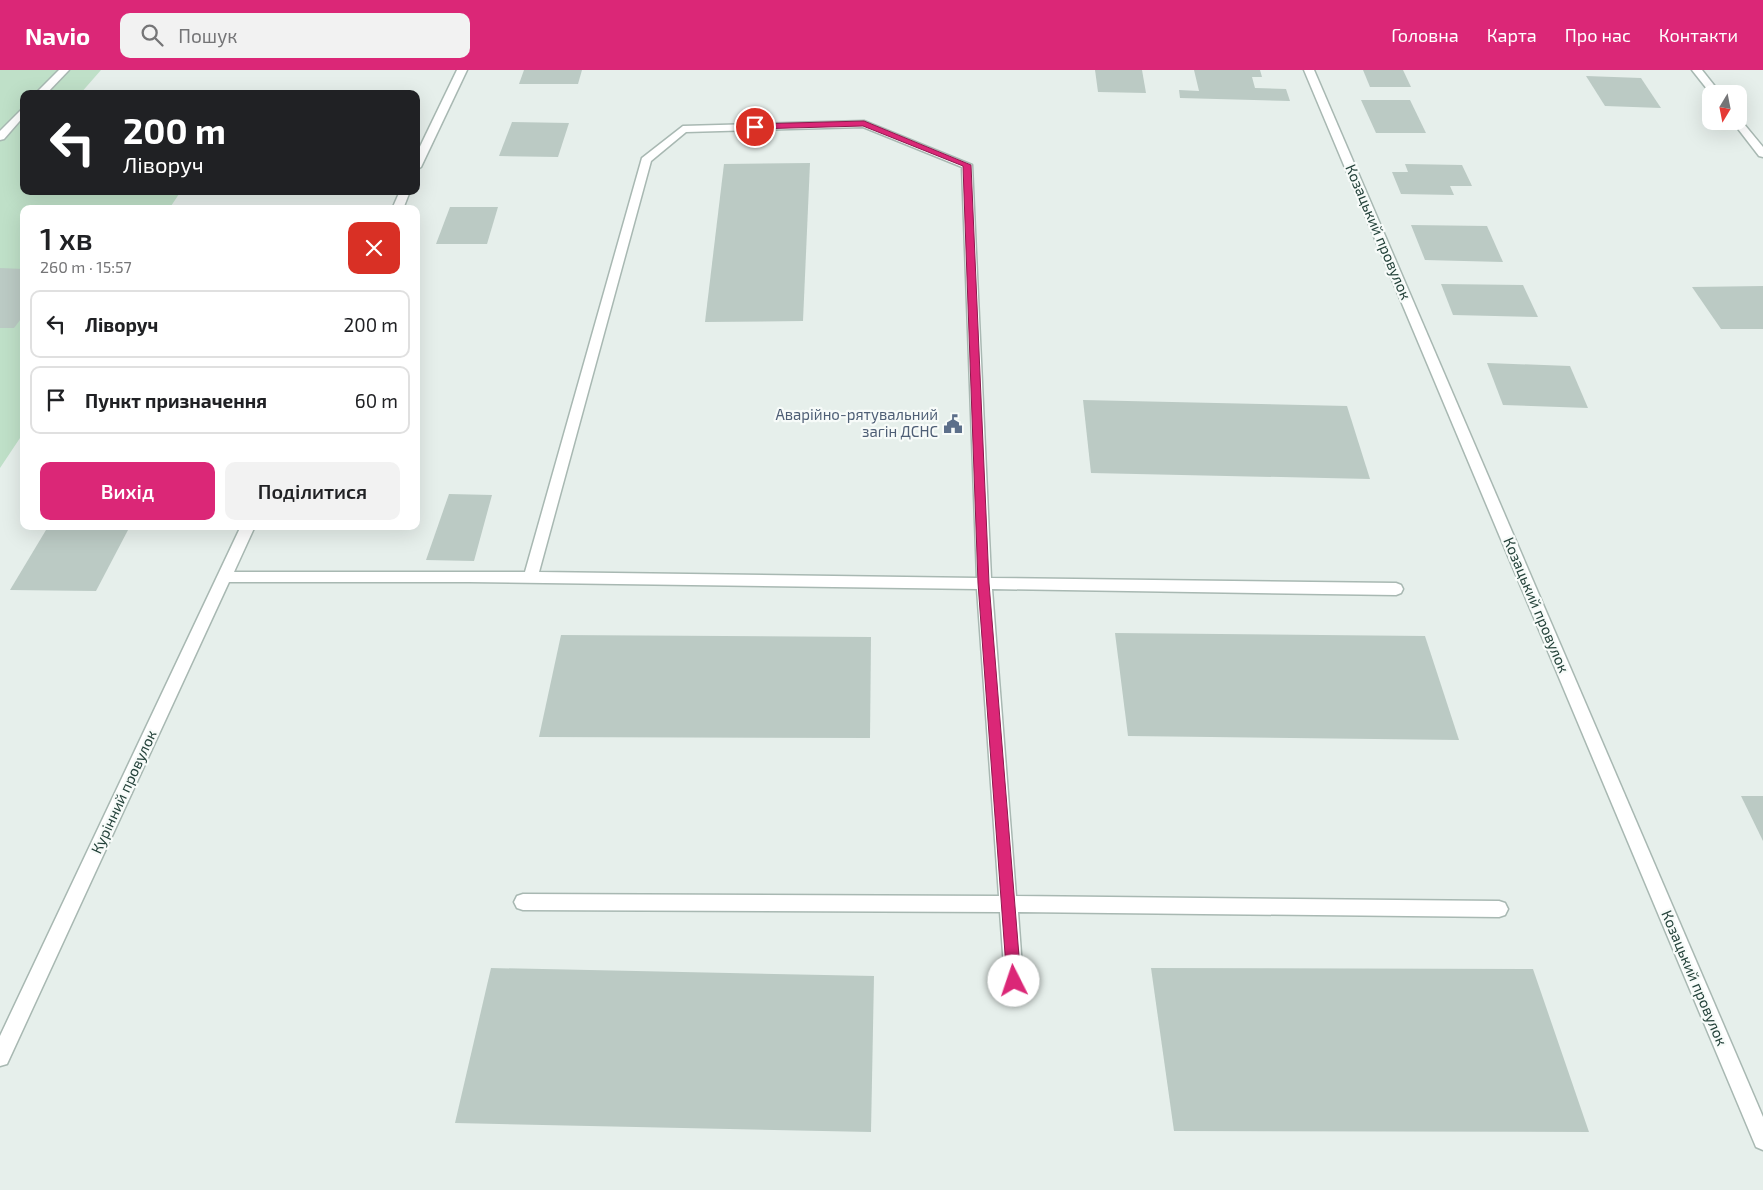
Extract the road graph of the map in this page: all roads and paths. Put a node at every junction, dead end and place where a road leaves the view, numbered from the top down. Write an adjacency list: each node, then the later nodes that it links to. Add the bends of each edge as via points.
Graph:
1 (64, 70): 6 (street)
2 (462, 70): 11 (street)
3 (1309, 70): 22 (street, Козацький провулок)
4 (1697, 70): 5 (street)
5 (1709, 85)
6 (44, 90)
7 (20, 114): 9 (street)
8 (1744, 130): 10 (street)
9 (0, 136)
10 (1763, 154)
11 (420, 159)
12 (246, 530): 13 (street, Курінний провулок)
13 (224, 577): 14 (street); 21 (street, Курінний провулок)
14 (532, 577): 15 (street); 15 (street, via 646,160 682,129 864,124 967,165)
15 (984, 583): 16 (street); 18 (street)
16 (1396, 588)
17 (523, 902): 18 (street)
18 (1008, 904): 19 (street); 20 (street)
19 (1498, 910)
20 (1014, 981)
21 (0, 1057)
22 (1763, 1140)

